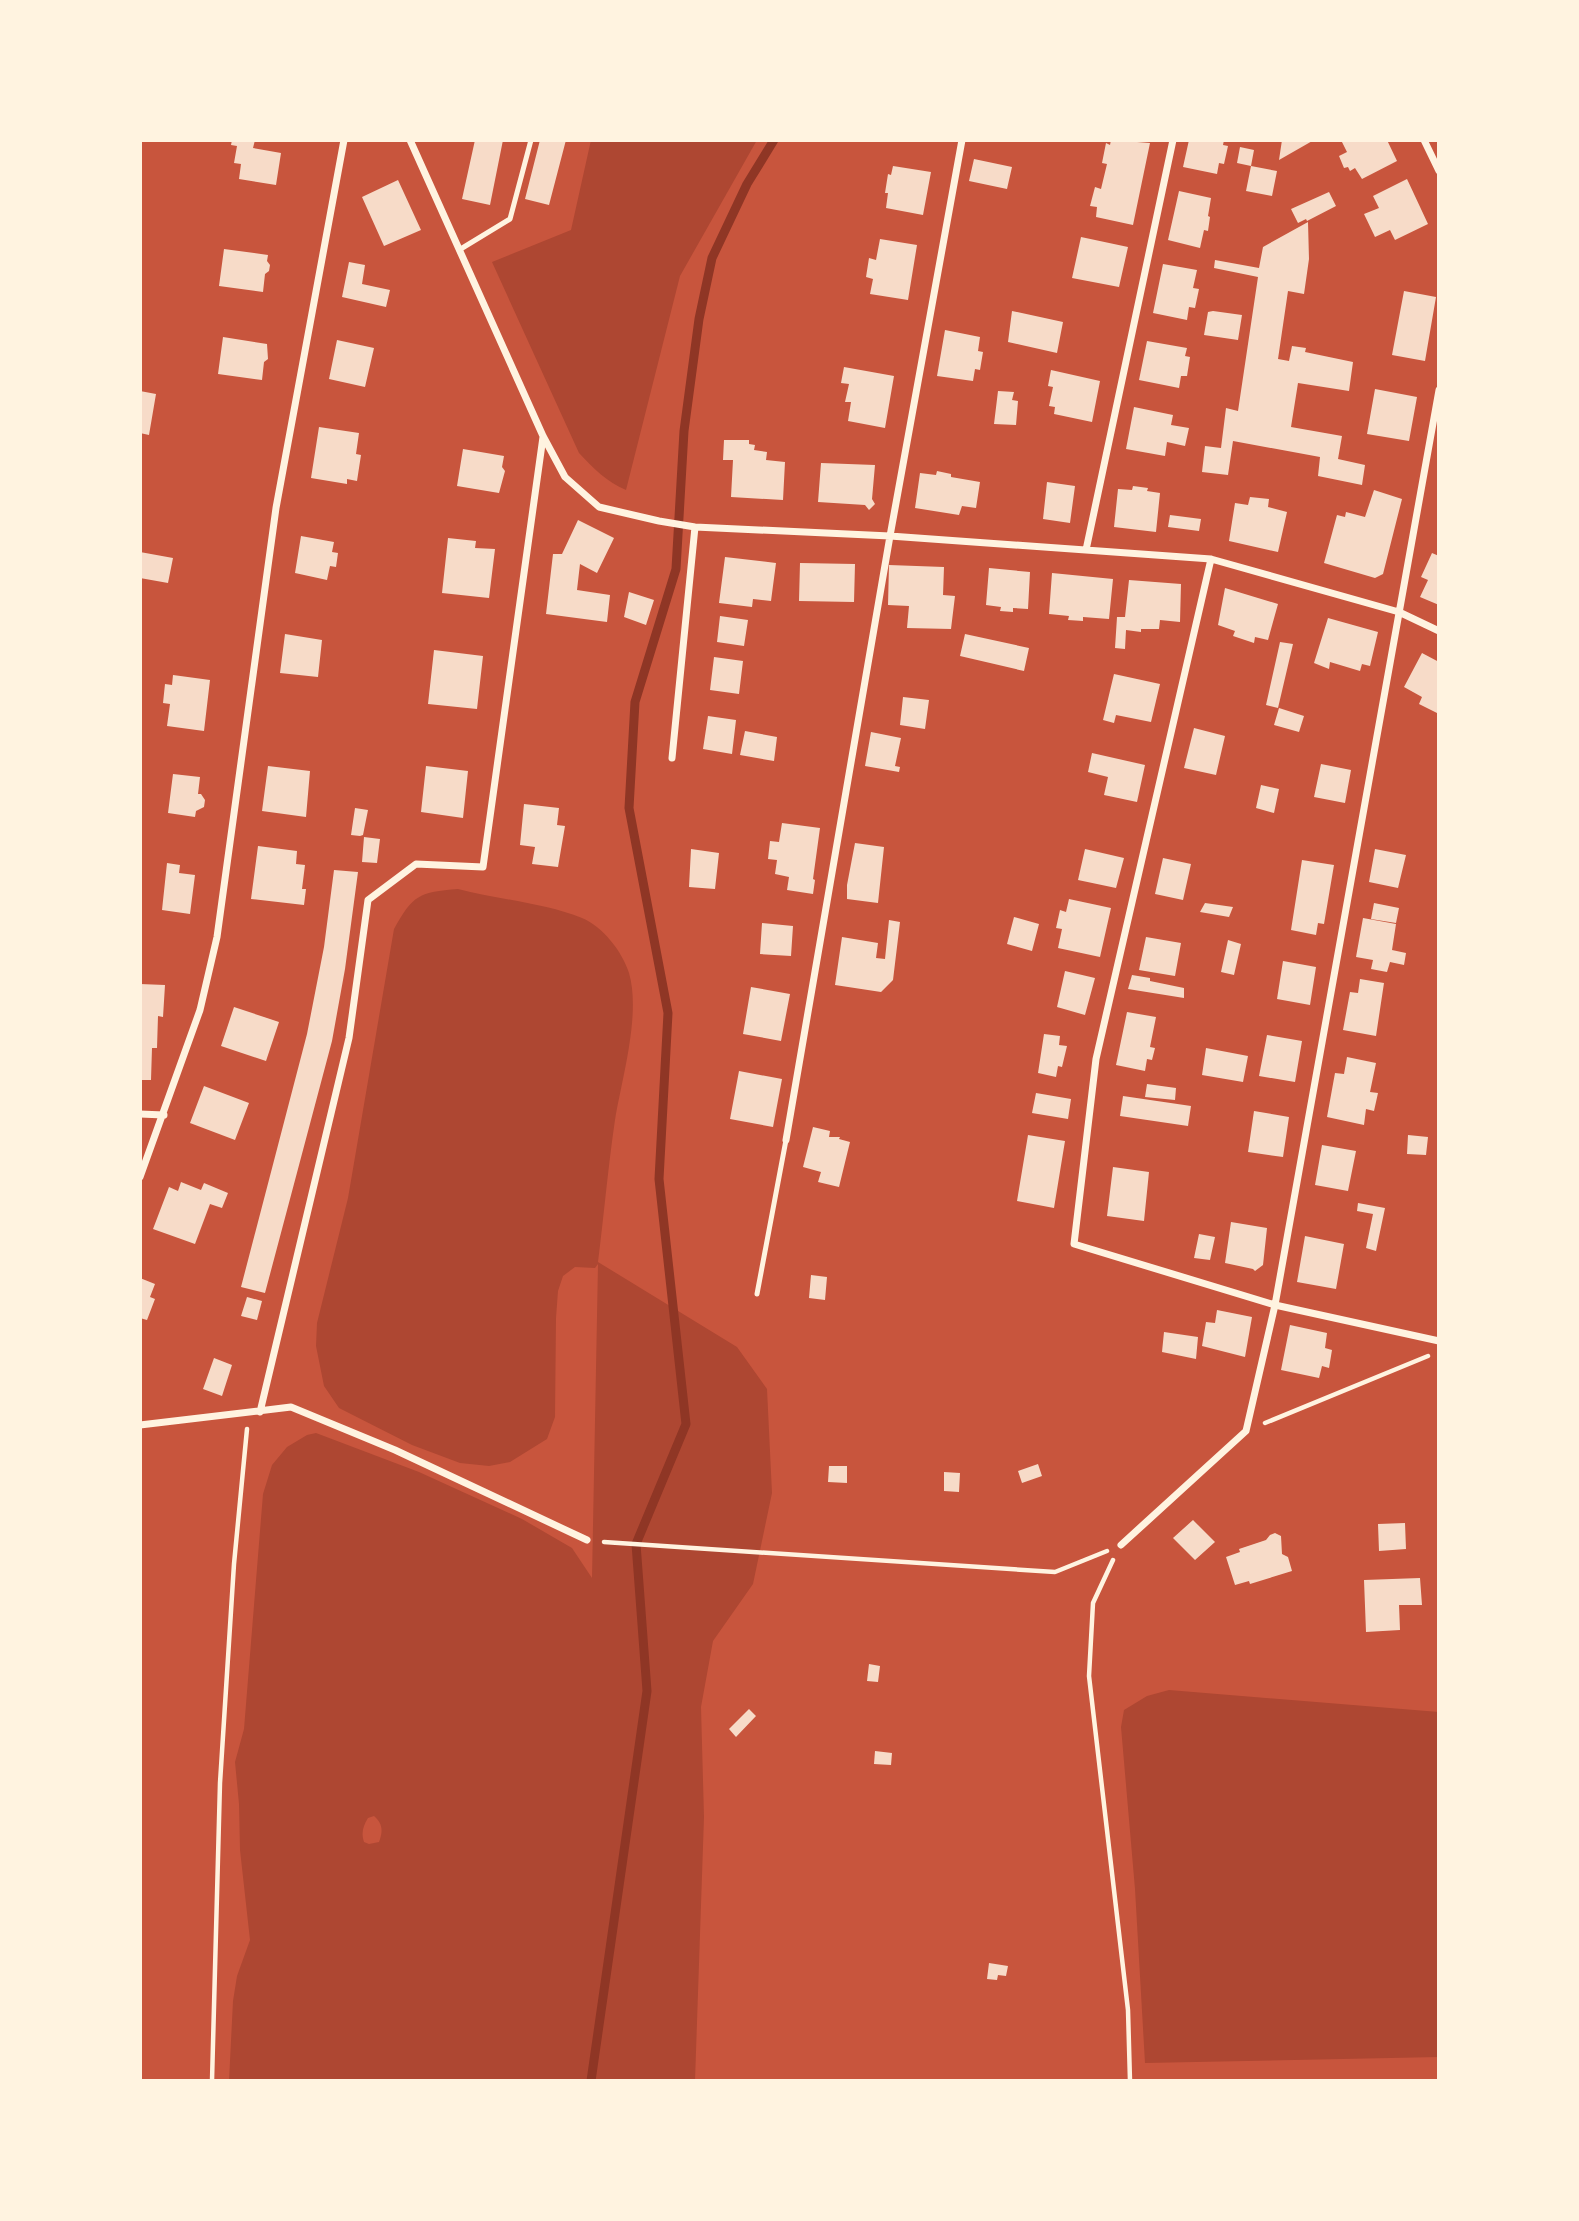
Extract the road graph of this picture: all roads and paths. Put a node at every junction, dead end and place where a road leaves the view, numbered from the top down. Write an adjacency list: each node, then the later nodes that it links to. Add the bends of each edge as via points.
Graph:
1 (344, 140): 19 (street, via 276,508 217,937 200,1010)
2 (410, 140): 8 (street)
3 (531, 140): 8 (lane, via 510,219)
4 (962, 140): 12 (street)
5 (1173, 140): 13 (street)
6 (1424, 140): 7 (street)
7 (1439, 171)
8 (459, 250): 10 (street)
9 (1439, 390): 15 (street)
10 (543, 436): 11 (street, via 565,477 599,507); 26 (street, via 483,867 416,864 368,900 348,1038)
11 (691, 526): 12 (street); 17 (street)
12 (890, 536): 13 (street); 20 (street)
13 (1086, 550): 14 (street)
14 (1211, 559): 15 (street); 23 (street, via 1096,1059 1074,1244)
15 (1399, 612): 16 (street); 23 (street)
16 (1439, 631)
17 (672, 758)
18 (140, 1114): 19 (street)
19 (164, 1115): 21 (street)
20 (786, 1140): 22 (lane)
21 (140, 1177)
22 (757, 1293)
23 (1275, 1305): 24 (street); 28 (street)
24 (1439, 1341)
25 (1439, 1352): 28 (path)
26 (260, 1412): 27 (street); 29 (street, via 292,1407); 32 (path, via 246,1431 234,1564 220,1783)
27 (140, 1425)
28 (1246, 1431): 31 (street)
29 (587, 1540)
30 (617, 1544): 31 (path, via 1055,1572)
31 (1121, 1545): 33 (path, via 1093,1603 1089,1676 1128,2010)
32 (212, 2081)
33 (1130, 2081)

